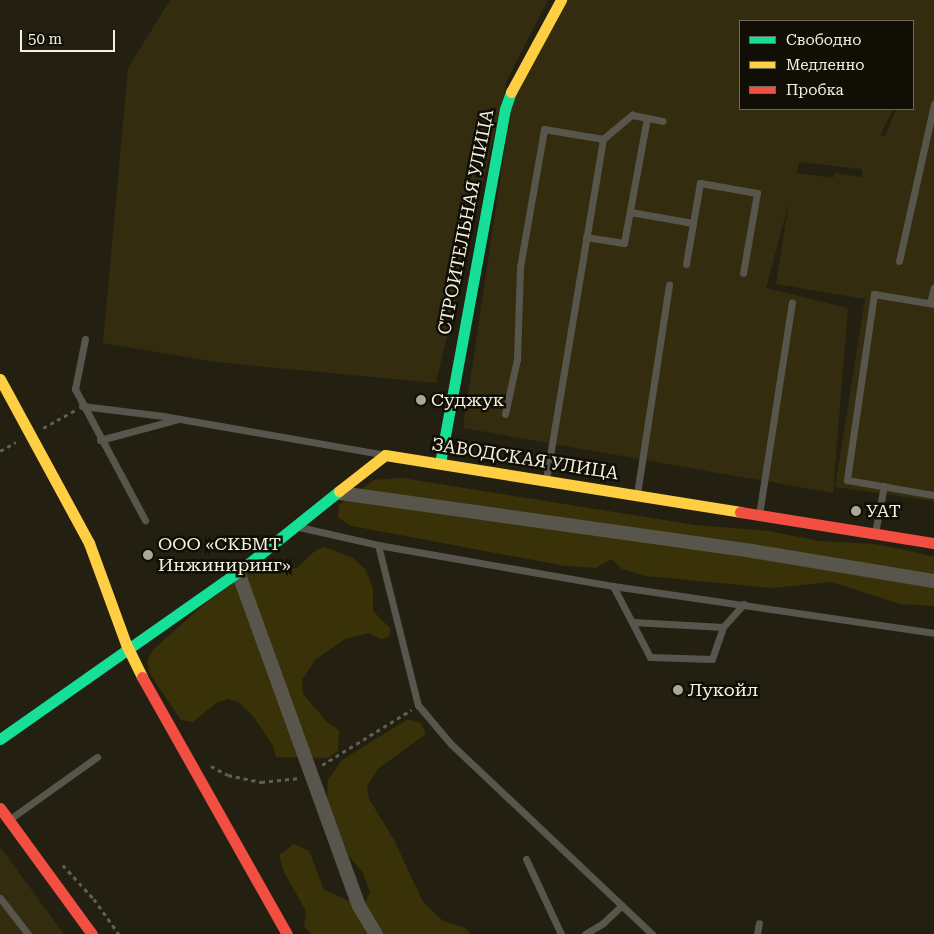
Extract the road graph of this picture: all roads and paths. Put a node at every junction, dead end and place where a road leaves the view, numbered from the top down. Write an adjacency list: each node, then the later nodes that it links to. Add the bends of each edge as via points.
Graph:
1 (561, 0): 23 (main road, СТРОИТЕЛЬНАЯ УЛИЦА, via 513,87 505,109)
2 (934, 104): 9 (lane)
3 (646, 118): 4 (lane); 5 (lane, via 632,115); 6 (lane)
4 (662, 121)
5 (602, 139): 8 (lane); 19 (lane, via 544,130 520,267 517,359)
6 (630, 212): 7 (lane); 8 (lane, via 624,243)
7 (693, 223): 10 (lane); 11 (lane, via 700,183 756,193)
8 (586, 237): 24 (lane)
9 (899, 261)
10 (686, 264)
11 (743, 272)
12 (668, 284): 27 (lane)
13 (934, 287): 15 (lane)
14 (792, 303): 29 (lane)
15 (932, 304): 25 (lane, via 874,294 847,480)
16 (85, 340): 18 (lane, via 75,390)
17 (0, 379): 56 (main road, via 89,543 126,644 145,685)
18 (82, 406): 20 (lane); 21 (lane)
19 (505, 414)
20 (178, 419): 21 (lane); 22 (lane)
21 (100, 440): 30 (lane)
22 (385, 455): 23 (main road, ЗАВОДСКАЯ УЛИЦА); 26 (main road)
23 (440, 463): 24 (main road, ЗАВОДСКАЯ УЛИЦА)
24 (546, 480): 27 (main road, ЗАВОДСКАЯ УЛИЦА)
25 (884, 486): 28 (lane); 32 (lane)
26 (340, 493): 31 (main road); 36 (street, via 752,551)
27 (637, 495): 29 (main road, ЗАВОДСКАЯ УЛИЦА)
28 (934, 495)
29 (759, 515): 32 (main road, ЗАВОДСКАЯ УЛИЦА)
30 (145, 520)
31 (299, 527): 34 (lane); 35 (main road)
32 (875, 533): 33 (main road, ЗАВОДСКАЯ УЛИЦА)
33 (934, 543)
34 (378, 545): 37 (lane); 42 (lane)
35 (238, 572): 43 (main road); 46 (street)
36 (934, 581)
37 (613, 586): 38 (lane); 39 (lane)
38 (744, 604): 40 (lane); 41 (lane)
39 (633, 622): 40 (lane); 40 (lane, via 650,657 712,659)
40 (723, 627)
41 (934, 633)
42 (418, 705): 46 (path, via 316,770); 51 (lane, via 451,744)
43 (0, 739)
44 (97, 756): 48 (lane)
45 (205, 762): 46 (path, via 228,774 261,782)
46 (312, 776): 57 (street, via 359,906)
47 (0, 808): 48 (main road)
48 (8, 820): 55 (main road)
49 (526, 859): 58 (lane)
50 (0, 898): 54 (lane)
51 (622, 905): 53 (lane); 59 (lane)
52 (759, 923): 62 (lane)
53 (643, 926): 60 (lane); 61 (lane)
54 (28, 934)
55 (92, 934)
56 (288, 934)
57 (376, 934)
58 (561, 934)
59 (585, 934)
60 (640, 934)
61 (652, 934)
62 (758, 934)

